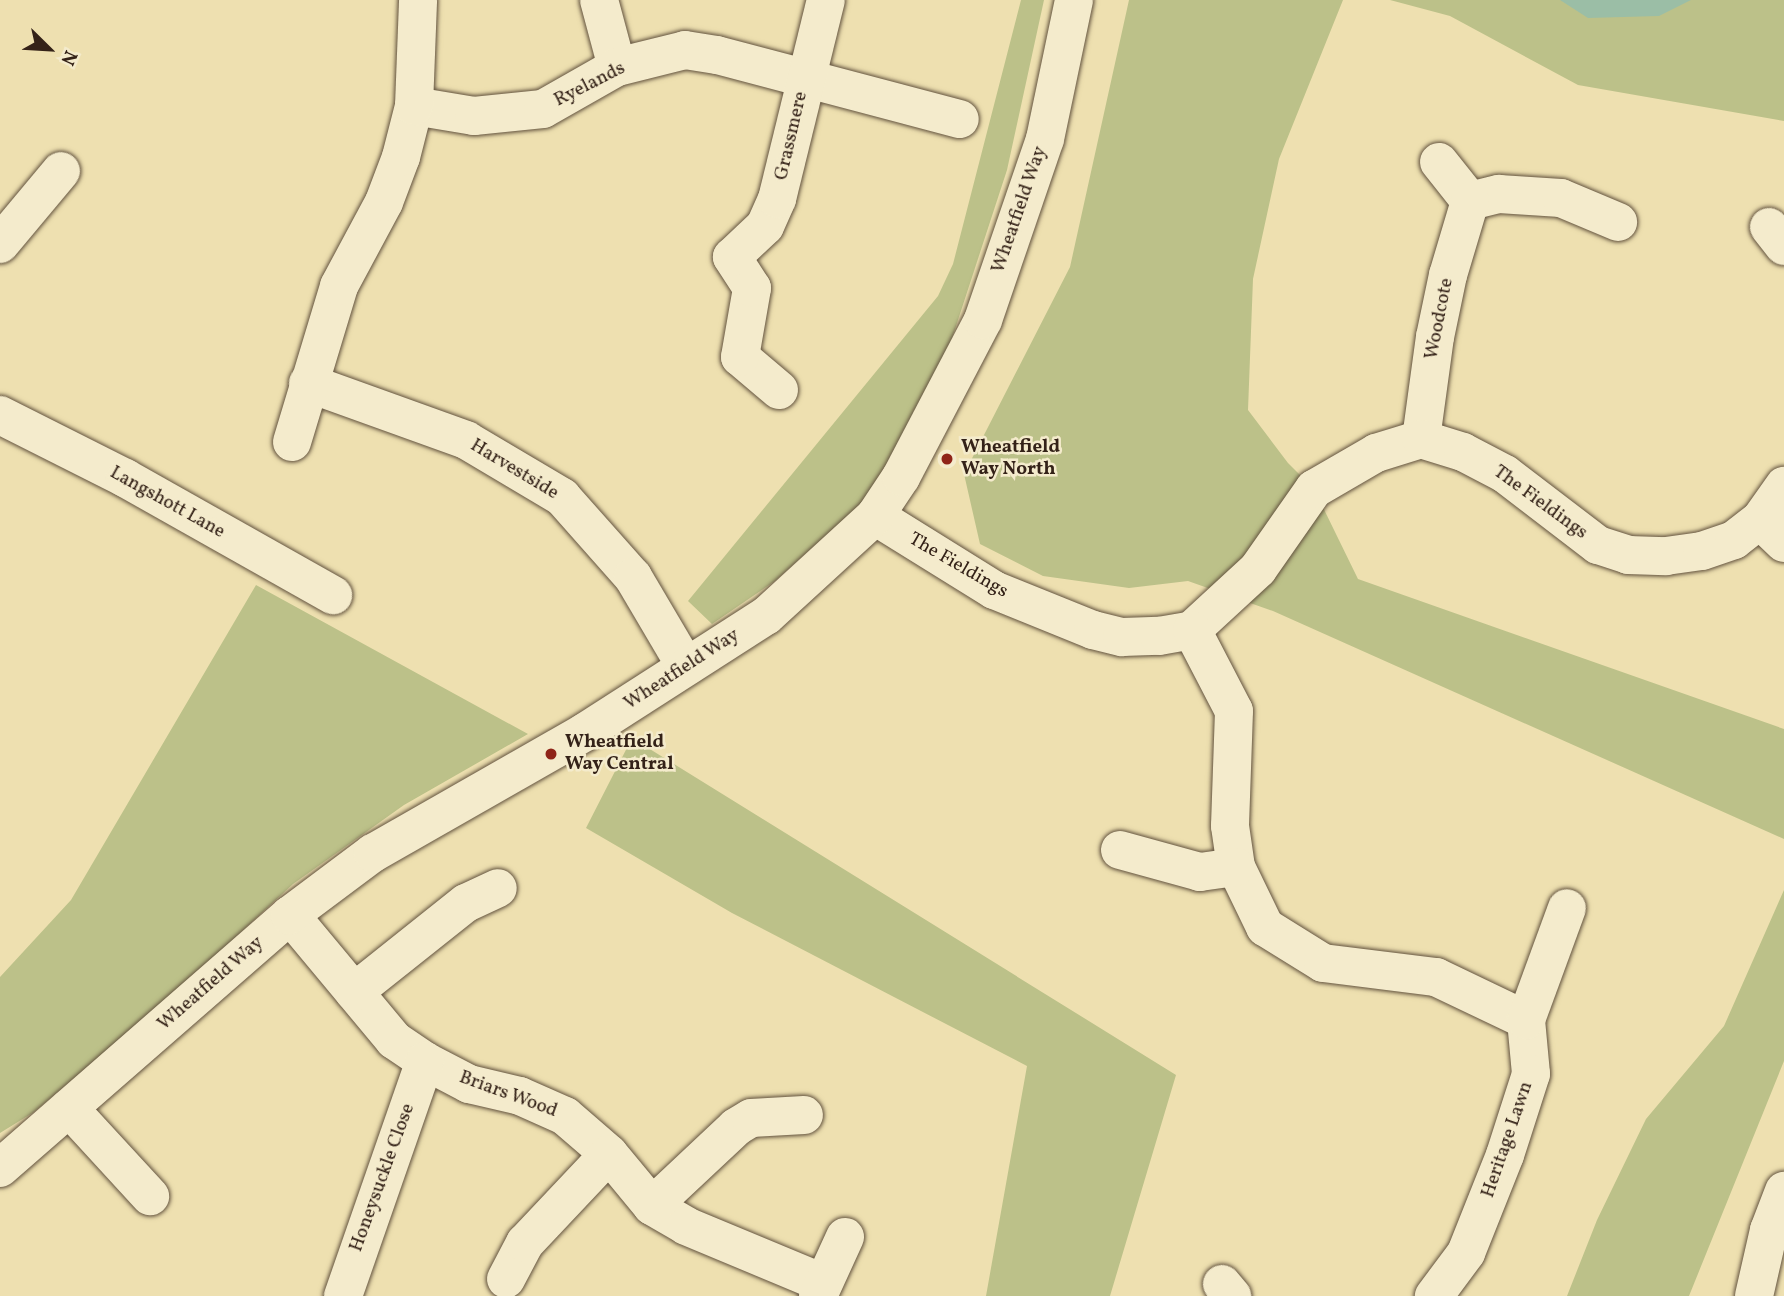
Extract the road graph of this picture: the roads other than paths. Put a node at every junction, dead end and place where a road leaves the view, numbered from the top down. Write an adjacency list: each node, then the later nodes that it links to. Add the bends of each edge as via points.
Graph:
1 (418, 0): 7 (street)
2 (599, 0): 5 (street)
3 (826, 0): 6 (street, Grassmere)
4 (1074, 0): 20 (street, Wheatfield Way, via 1045,139 983,320 901,477)
5 (617, 67): 6 (street, Ryelands, via 685,50); 7 (street, Ryelands, via 543,109 474,116)
6 (805, 78): 8 (street, Ryelands); 15 (street, Grassmere, via 777,199 765,226 732,257 752,288 740,357)
7 (414, 106): 14 (street, via 384,202 339,286)
8 (960, 119)
9 (1439, 162): 11 (street)
10 (61, 172): 13 (street)
11 (1470, 201): 12 (street, via 1499,194 1533,194 1561,198); 17 (street, Woodcote, via 1435,337)
12 (1618, 222)
13 (0, 244)
14 (308, 383): 18 (street); 24 (street, Harvestside, via 466,440 562,497 633,577)
15 (779, 390)
16 (0, 415): 22 (street, Langshott Lane, via 125,478)
17 (1421, 439): 21 (street, The Fieldings, via 1462,452 1505,474 1598,545 1628,555 1702,551); 23 (street, via 1376,453 1314,489 1258,569)
18 (292, 442)
19 (1784, 486): 21 (street, The Fieldings)
20 (875, 516): 23 (street, The Fieldings, via 994,590 1093,630 1122,637); 24 (street, Wheatfield Way, via 766,616)
21 (1772, 532)
22 (333, 594)
23 (1192, 630): 26 (street, via 1234,711 1230,827)
24 (686, 667): 29 (street, Wheatfield Way, via 585,732 373,853)
25 (1120, 850): 26 (street, via 1200,872)
26 (1236, 867): 31 (street, via 1265,927 1323,963 1436,977)
27 (498, 888): 30 (street, via 466,903)
28 (1567, 908): 31 (street)
29 (290, 915): 30 (street, Briars Wood); 33 (street, Wheatfield Way)
30 (354, 992): 32 (street, Briars Wood, via 394,1040)
31 (1526, 1020): 44 (street, Heritage Lawn, via 1531,1074 1505,1155 1466,1253)
32 (425, 1061): 35 (street, Briars Wood, via 469,1084 520,1096 565,1116); 43 (street, Honeysuckle Close)
33 (69, 1108): 36 (street, Wheatfield Way); 38 (street)
34 (804, 1115): 39 (street, via 751,1118)
35 (609, 1154): 39 (street, Briars Wood); 41 (street, via 525,1243)
36 (0, 1168)
37 (1784, 1191): 45 (street, via 1769,1230)
38 (150, 1196)
39 (652, 1206): 42 (street, Briars Wood)
40 (845, 1237): 42 (street, Briars Wood)
41 (506, 1279)
42 (821, 1290)
43 (342, 1296)
44 (1434, 1296)
45 (1754, 1296)

